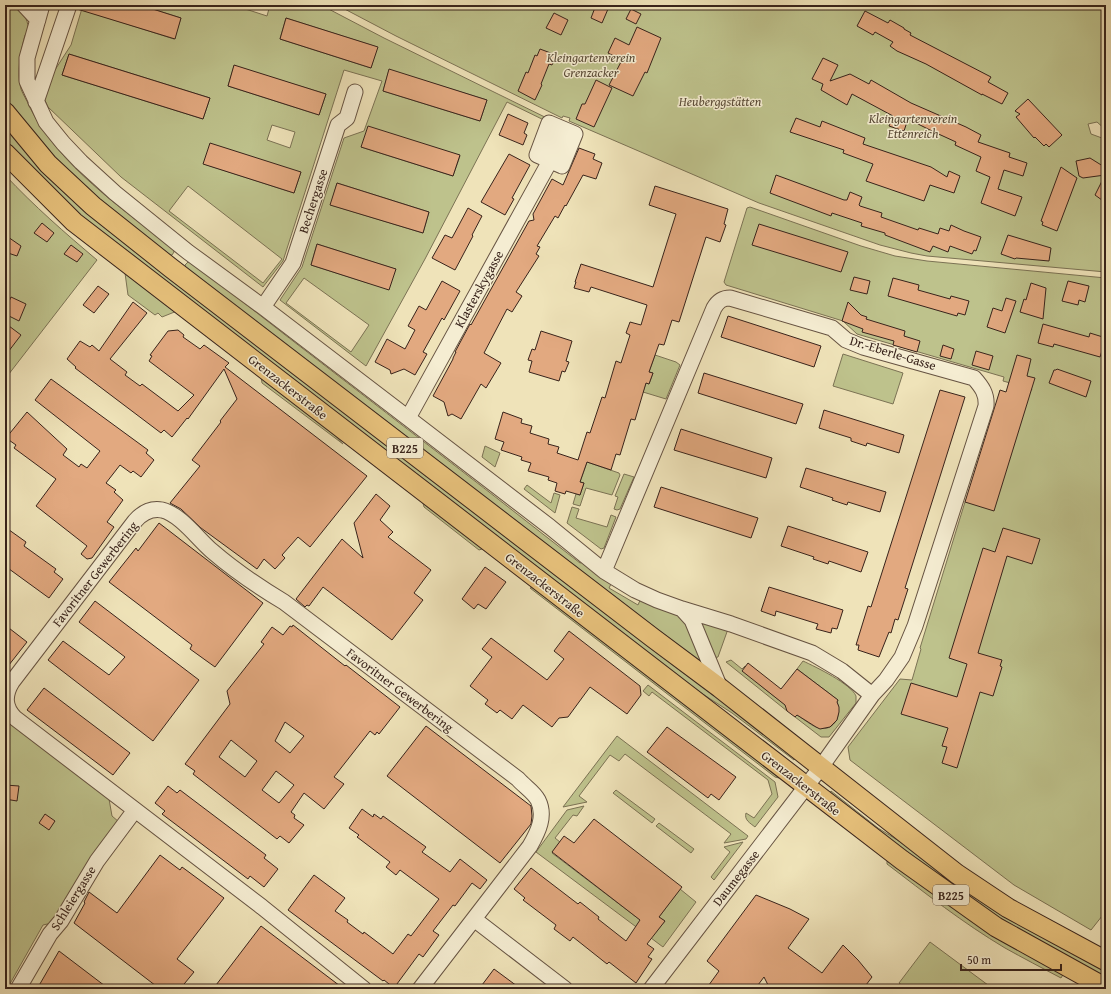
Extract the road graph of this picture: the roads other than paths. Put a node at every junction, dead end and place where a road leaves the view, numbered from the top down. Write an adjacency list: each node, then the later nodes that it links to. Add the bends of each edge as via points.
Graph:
1 (24, 5): 4 (street)
2 (42, 5): 4 (street)
3 (69, 5): 6 (street)
4 (38, 20): 6 (street, via 28,50 26,66 26,81)
5 (355, 92): 12 (street, Bechergasse, via 347,118 336,130 293,263)
6 (36, 102): 10 (street, via 46,122 81,162)
7 (5, 112): 11 (main road, Grenzackerstraße / B225, via 48,164 88,201)
8 (561, 134): 13 (street, Klasterskygasse, via 550,161)
9 (5, 153): 19 (main road, Grenzackerstraße / B225, via 74,222)
10 (188, 252): 11 (street); 12 (street)
11 (171, 268): 16 (main road, Grenzackerstraße / B225)
12 (263, 306): 13 (street)
13 (408, 418): 14 (street)
14 (604, 571): 15 (street, via 635,590); 17 (street, Dr.-Eberle-Gasse, via 714,308 721,300 730,298 832,328 846,340 863,346 974,378 985,392 986,406 915,626 902,657)
15 (682, 609): 16 (street, via 692,620); 17 (street, via 812,654 842,671)
16 (720, 688): 18 (main road, Grenzackerstraße / B225)
17 (872, 695): 18 (street, Grenzackerstraße)
18 (821, 767): 19 (street, Daumegasse); 22 (main road, Grenzackerstraße / B225, via 957,874 1008,908)
19 (806, 786): 23 (main road, Grenzackerstraße / B225, via 902,860 996,927); 28 (street, Daumegasse)
20 (135, 810): 21 (street, Favoritner Gewerbering, via 15,718 9,711 5,698 12,682 135,521 146,512 162,510 182,522 212,551 259,587 284,602 511,775 538,800 541,813 537,834); 24 (street, Schleiergasse, via 97,861); 25 (street, Favoritner Gewerbering)
21 (474, 919): 26 (street, Favoritner Gewerbering); 27 (street)
22 (1106, 961)
23 (1106, 988)
24 (18, 989)
25 (364, 989)
26 (420, 989)
27 (565, 989)
28 (651, 989)

